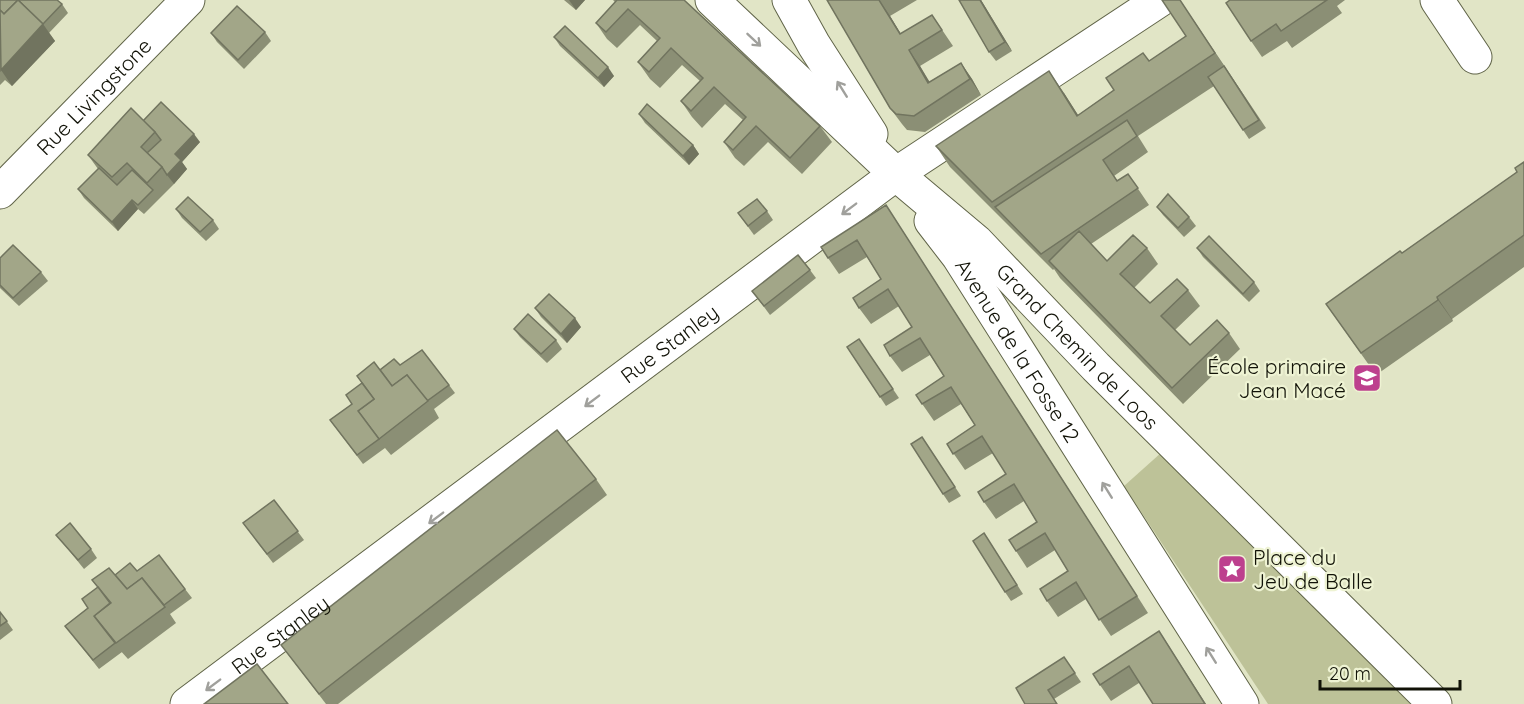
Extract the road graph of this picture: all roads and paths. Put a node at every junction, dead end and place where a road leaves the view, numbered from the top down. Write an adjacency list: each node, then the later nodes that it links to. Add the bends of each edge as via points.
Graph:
1 (188, 0): 8 (street, Rue Livingstone)
2 (711, 0): 7 (street, Grand Chemin de Loos, one-way to 7)
3 (789, 0): 7 (street, Avenue de la Fosse 12, one-way to 3)
4 (1160, 0): 7 (street, Rue Stanley)
5 (1437, 0): 6 (street)
6 (1475, 57)
7 (896, 174): 9 (street, Rue Stanley, one-way to 9); 10 (street, Avenue de la Fosse 12, one-way to 7, via 958,256); 11 (street, Grand Chemin de Loos, via 977,242 1096,367)
8 (0, 192)
9 (187, 704)
10 (1242, 704)
11 (1435, 704)

